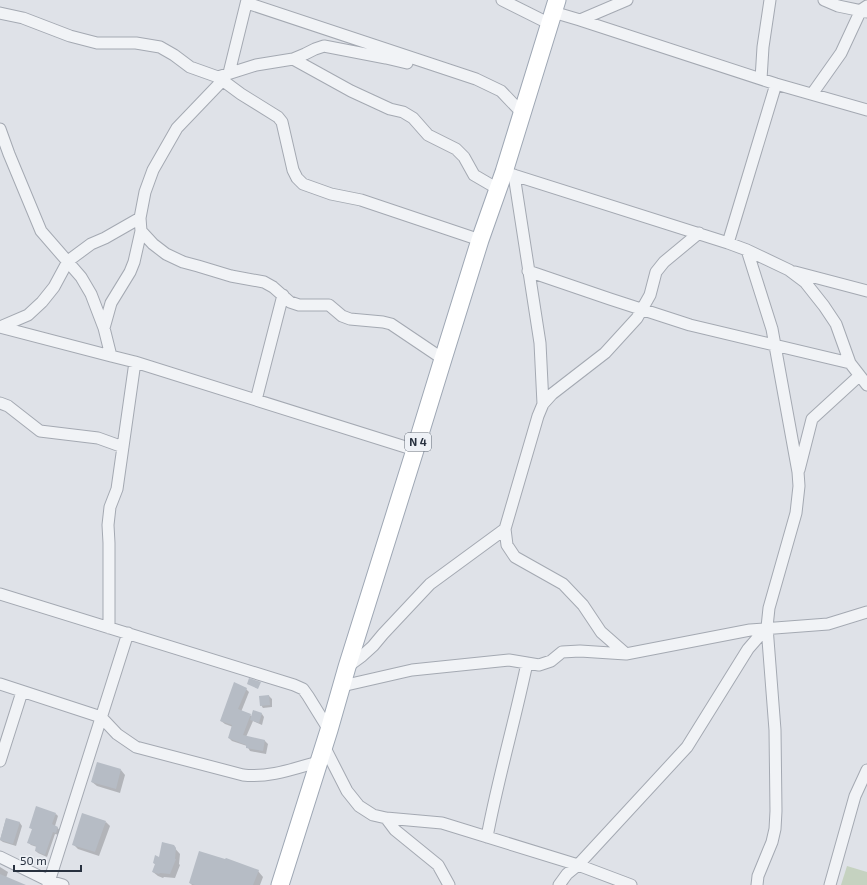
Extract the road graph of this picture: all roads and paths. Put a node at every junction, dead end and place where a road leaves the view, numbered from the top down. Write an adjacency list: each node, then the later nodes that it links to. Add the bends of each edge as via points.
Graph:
1 (502, 0): 7 (street)
2 (627, 0): 9 (street)
3 (770, 0): 13 (street)
4 (824, 0): 6 (street, via 838,6)
5 (247, 2): 11 (street); 12 (street)
6 (865, 9): 15 (street, via 840,53)
7 (553, 12): 9 (street); 17 (main road, N 4)
8 (0, 13): 12 (street, via 23,18 70,36 97,43 136,43 160,47 190,67)
9 (580, 20): 13 (street)
10 (293, 59): 11 (street, via 324,46 453,75); 12 (street, via 256,65); 20 (street, via 351,91 390,109 404,112 428,135 456,148 474,175)
11 (468, 76): 17 (street, via 501,91)
12 (223, 77): 21 (street, via 177,128 153,170); 24 (street, via 241,94 282,122 293,170 296,178 303,184 331,194 361,200)
13 (761, 79): 14 (street)
14 (776, 84): 15 (street); 25 (street)
15 (812, 94): 16 (street)
16 (867, 110)
17 (522, 113): 19 (main road, N 4)
18 (0, 129): 27 (street, via 41,230)
19 (509, 174): 20 (main road, N 4); 23 (street); 29 (street)
20 (498, 189): 24 (main road, N 4)
21 (140, 218): 22 (street); 27 (street, via 91,244)
22 (141, 231): 31 (street, via 166,254 183,262 264,282); 34 (street, via 134,262 111,303)
23 (699, 233): 25 (street); 32 (street, via 664,262 656,272 650,295)
24 (480, 240): 37 (main road, N 4)
25 (728, 243): 26 (street)
26 (747, 250): 28 (street); 35 (street, via 770,320)
27 (68, 261): 33 (street, via 54,287 42,302 28,315); 34 (street, via 91,294)
28 (789, 270): 30 (street); 39 (street, via 804,282 832,318)
29 (528, 271): 32 (street); 43 (street, via 540,343)
30 (867, 291)
31 (283, 295): 37 (street, via 290,302 299,305 328,305 350,319 391,324); 41 (street)
32 (642, 309): 35 (street, via 690,325); 43 (street, via 605,353 552,394)
33 (0, 327): 36 (street)
34 (104, 328): 36 (street)
35 (775, 345): 39 (street); 46 (street)
36 (111, 356): 38 (street)
37 (442, 359): 45 (main road, N 4)
38 (135, 362): 41 (street); 44 (street)
39 (858, 370): 40 (street); 46 (street, via 812,419)
40 (867, 385)
41 (256, 400): 45 (street)
42 (0, 403): 44 (street, via 8,406 40,431 98,438)
43 (544, 404): 47 (street, via 538,416)
44 (122, 446): 52 (street, via 118,489 110,507 108,525)
45 (415, 450): 57 (main road, N 4)
46 (798, 472): 49 (street, via 796,513)
47 (505, 529): 55 (street, via 507,545 515,557 563,584 583,605 601,632); 57 (street, via 430,584 373,646)
48 (0, 594): 52 (street)
49 (769, 608): 51 (street); 53 (street)
50 (867, 612): 51 (street, via 828,624)
51 (767, 627): 53 (street); 69 (street, via 748,649 688,747); 76 (street, via 775,730 776,811 772,842)
52 (109, 628): 54 (street)
53 (750, 630): 55 (street)
54 (128, 633): 61 (street); 62 (street, via 303,689)
55 (626, 654): 56 (street, via 580,650 562,652 551,661 540,665)
56 (527, 663): 59 (street, via 509,660 412,670); 67 (street)
57 (347, 667): 59 (main road, N 4)
58 (0, 684): 60 (street)
59 (342, 686): 62 (main road, N 4)
60 (22, 692): 61 (street); 64 (street)
61 (101, 717): 63 (street, via 136,747 242,775 268,776); 70 (street)
62 (329, 730): 63 (main road, N 4)
63 (321, 754): 66 (street, via 359,806 373,816); 72 (main road, N 4)
64 (0, 761)
65 (867, 770): 77 (street, via 855,796)
66 (386, 818): 67 (street, via 442,823); 73 (street, via 395,830 438,865)
67 (487, 837): 69 (street)
68 (0, 857): 70 (street)
69 (578, 865): 74 (street); 75 (street)
70 (49, 883): 71 (street)
71 (63, 885)
72 (280, 885)
73 (450, 885)
74 (559, 885)
75 (631, 885)
76 (756, 885)
77 (830, 885)

